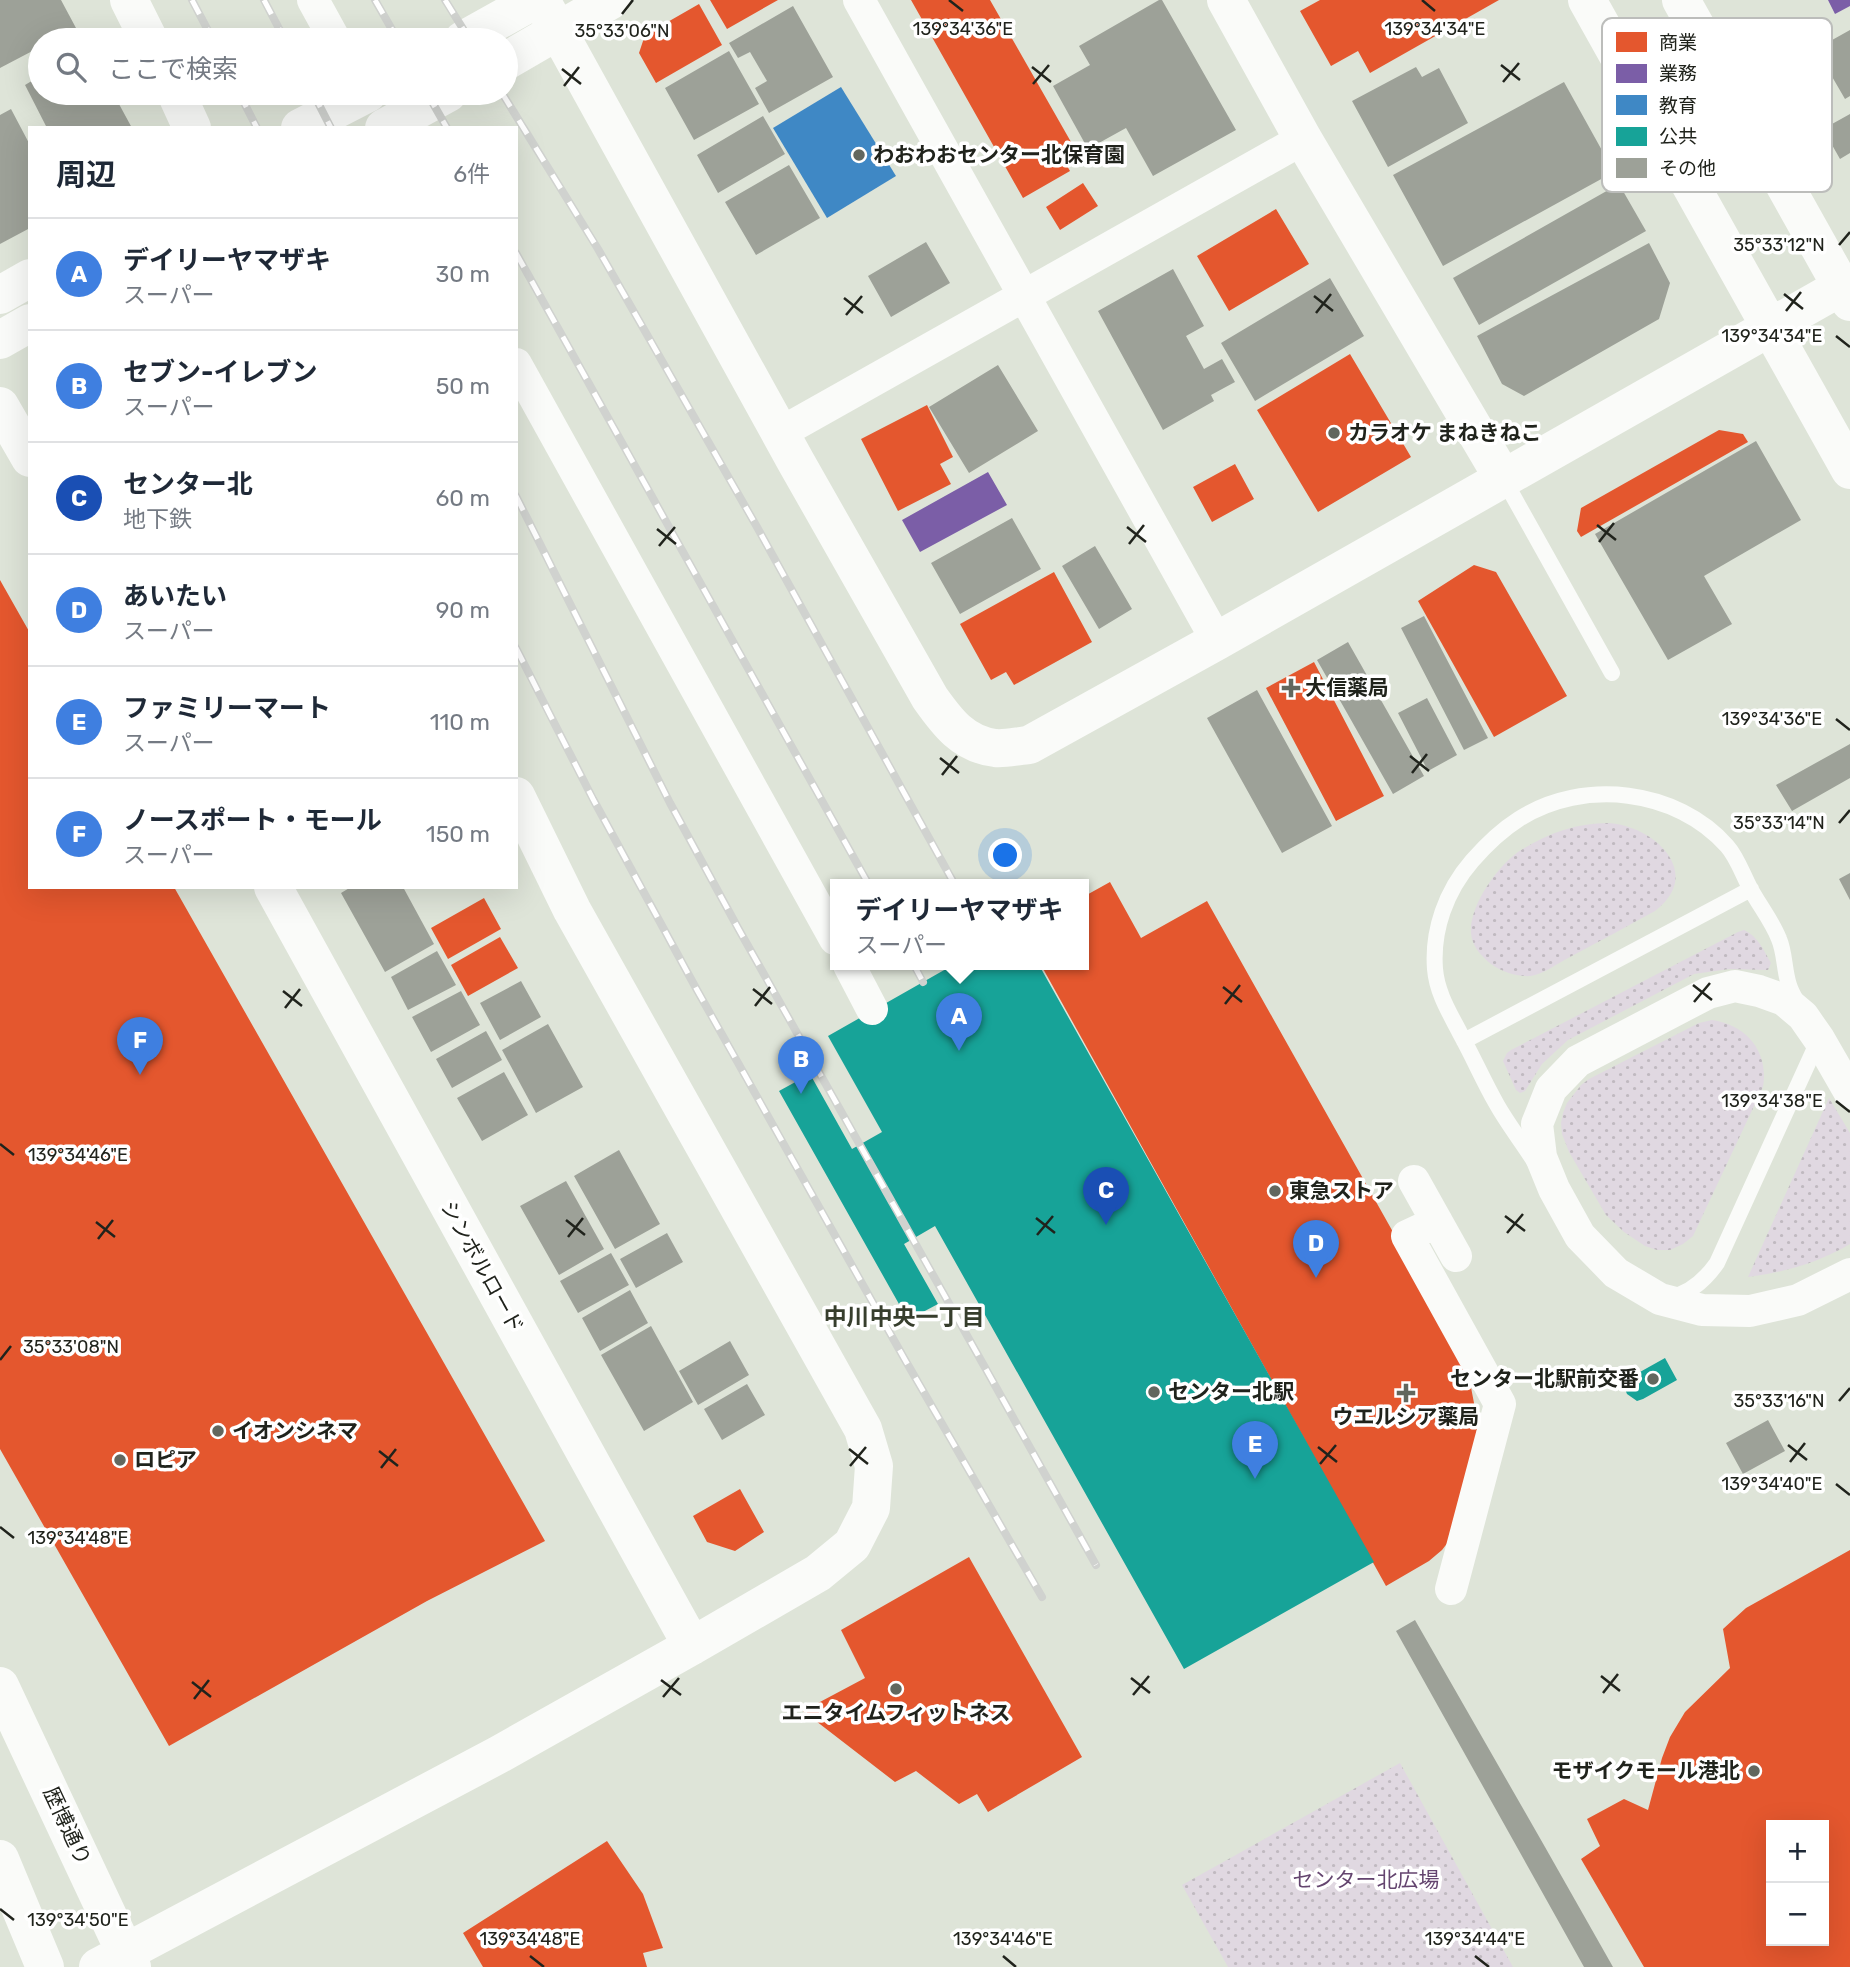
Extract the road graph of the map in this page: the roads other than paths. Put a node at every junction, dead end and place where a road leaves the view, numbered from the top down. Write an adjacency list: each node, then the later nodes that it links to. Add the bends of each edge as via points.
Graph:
1 (129, 0): 12 (street)
2 (313, 0): 13 (street)
3 (535, 0): 14 (street)
4 (611, 0): 9 (street)
5 (859, 0): 28 (street)
6 (1226, 0): 22 (street)
7 (1587, 0): 11 (street)
8 (1681, 0): 10 (street)
9 (549, 16): 15 (street); 34 (street)
10 (1691, 18)
11 (1602, 27)
12 (143, 28)
13 (328, 28)
14 (485, 28)
15 (518, 48)
16 (181, 105): 19 (street)
17 (345, 105): 20 (street)
18 (425, 105): 21 (street)
19 (191, 126)
20 (304, 126)
21 (388, 126)
22 (1303, 139): 28 (street); 37 (street)
23 (1694, 192): 30 (street)
24 (1788, 192): 27 (street)
25 (28, 279): 26 (street)
26 (0, 295)
27 (1846, 295): 30 (street)
28 (1025, 296): 34 (street); 38 (street)
29 (28, 324): 31 (street)
30 (1769, 327): 36 (street); 37 (street)
31 (0, 340)
32 (518, 369): 43 (street)
33 (0, 406): 35 (street)
34 (780, 433): 38 (street, via 930,698 949,725 968,740 996,748 1029,745)
35 (28, 455)
36 (1850, 470)
37 (1503, 478): 38 (street); 39 (lane)
38 (1217, 641)
39 (1612, 673)
40 (518, 800): 56 (street, via 572,910 863,1429 874,1466 871,1508 852,1545 818,1573)
41 (274, 889): 56 (street, シンボルロード)
42 (1751, 889): 46 (lane, via 1779,939 1789,985); 47 (lane); 47 (lane, via 1729,848 1705,825 1656,800 1625,795 1577,798 1521,817 1498,833 1461,874 1440,921 1435,970 1441,995)
43 (830, 930)
44 (852, 970): 45 (street)
45 (872, 1009)
46 (1811, 1028): 48 (street); 50 (street, via 1784,1000 1735,986 1708,993 1578,1061 1551,1089 1537,1124 1541,1157); 54 (lane, via 1717,1263 1696,1286)
47 (1464, 1041): 50 (lane, via 1498,1105)
48 (1849, 1093)
49 (1414, 1181): 51 (street)
50 (1554, 1189): 54 (street, via 1580,1236 1616,1273)
51 (1437, 1222): 52 (street); 55 (street, via 1407,1236 1500,1404)
52 (1456, 1256)
53 (1850, 1274): 54 (street, via 1798,1300 1749,1311 1702,1310)
54 (1660, 1299)
55 (1451, 1589)
56 (692, 1646): 59 (street)
57 (0, 1686): 59 (street, 歴博通り)
58 (0, 1858): 60 (street)
59 (118, 1963)
60 (46, 1967)

